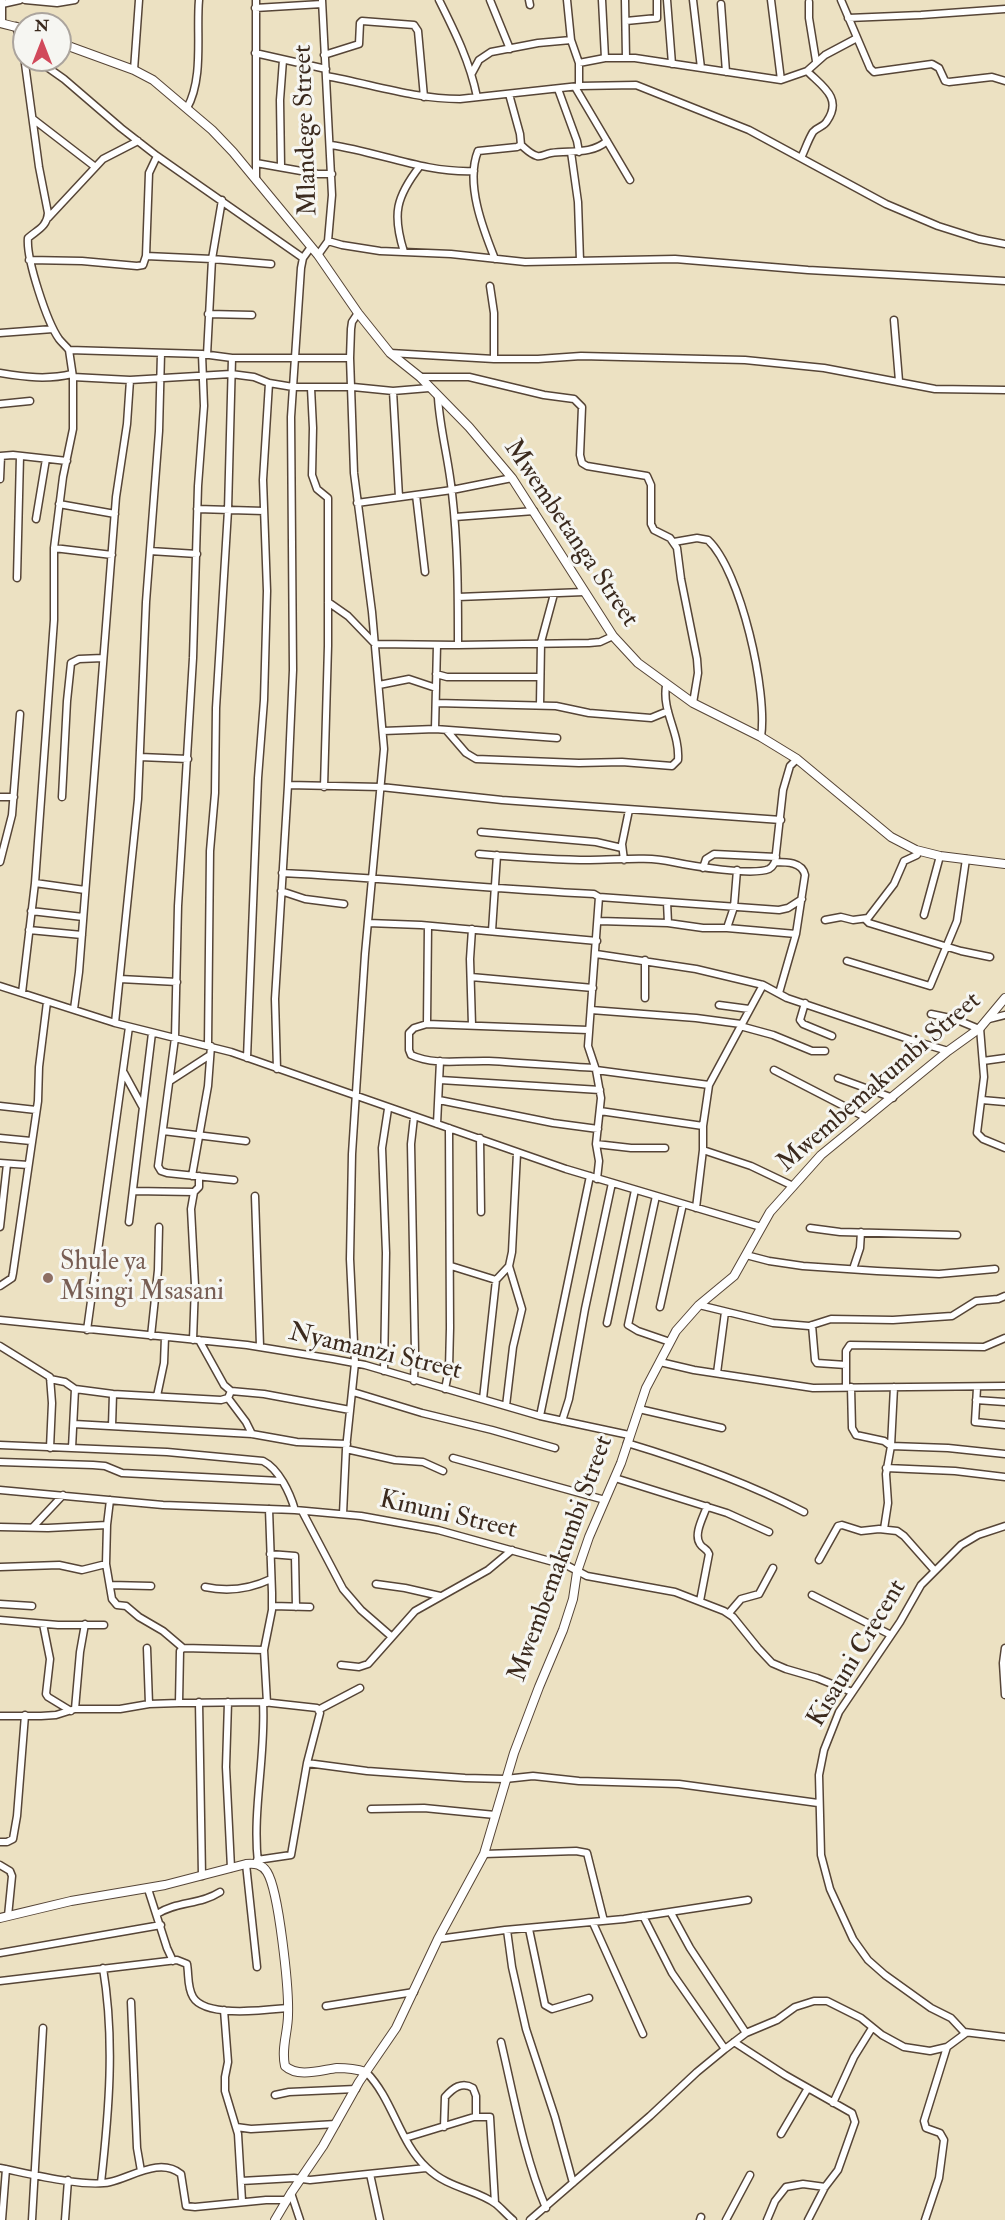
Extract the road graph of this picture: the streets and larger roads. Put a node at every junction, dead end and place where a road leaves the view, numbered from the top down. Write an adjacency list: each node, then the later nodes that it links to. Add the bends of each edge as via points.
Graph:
1 (20, 0): 17 (street)
2 (25, 0): 3 (street)
3 (75, 0)
4 (139, 0): 39 (street)
5 (199, 0): 53 (street, via 196,81)
6 (256, 0): 21 (street)
7 (439, 0): 45 (street)
8 (490, 0): 29 (street)
9 (567, 0): 27 (street)
10 (602, 0): 32 (street)
11 (625, 0): 24 (street)
12 (657, 0): 24 (street, via 657,18)
13 (667, 0): 37 (street)
14 (693, 0): 38 (street)
15 (771, 0): 46 (street)
16 (841, 0): 23 (street)
17 (2, 2): 25 (street)
18 (322, 2): 21 (street); 31 (street, Mlandege Street)
19 (809, 2): 35 (street)
20 (721, 4): 43 (street)
21 (255, 8): 30 (street)
22 (1005, 9): 23 (street)
23 (848, 18): 26 (street)
24 (626, 21): 33 (street)
25 (1, 23)
26 (857, 38): 35 (street); 47 (street, via 874,72 933,64 949,82 992,77)
27 (572, 40): 29 (street); 36 (street)
28 (72, 47): 39 (street, Mwembetanga Street)
29 (510, 49): 45 (street, via 485,55)
30 (255, 53): 34 (street); 62 (street)
31 (324, 55): 44 (street, Mlandege Street); 52 (street, via 359,44 362,21 414,25 418,30)
32 (605, 58): 33 (street); 36 (street)
33 (626, 58): 37 (street)
34 (283, 60): 44 (street); 64 (street)
35 (816, 61): 40 (street)
36 (579, 63): 48 (street)
37 (672, 64): 38 (street)
38 (702, 68): 43 (street)
39 (134, 70): 53 (street, Mwembetanga Street)
40 (807, 71): 46 (street); 61 (street, via 830,93 834,104 826,123 815,130)
41 (26, 72): 54 (street)
42 (54, 72): 55 (street)
43 (726, 72): 46 (street)
44 (326, 73): 52 (street); 57 (street, Mlandege Street)
45 (472, 73): 51 (street)
46 (781, 80)
47 (1005, 81)
48 (577, 87): 49 (street); 56 (street); 61 (street, via 624,83 648,88 748,130)
49 (558, 89): 50 (street); 59 (street, via 577,141)
50 (509, 94): 51 (street); 58 (street)
51 (477, 97): 52 (street)
52 (423, 98)
53 (187, 108): 68 (street, Mwembetanga Street)
54 (33, 119): 63 (street); 71 (street)
55 (138, 141): 60 (street); 63 (street)
56 (607, 141): 59 (street); 69 (street)
57 (331, 144): 65 (street); 67 (street, Mlandege Street)
58 (521, 144): 59 (street, via 537,156); 66 (street, via 478,151)
59 (575, 152): 82 (street)
60 (157, 156): 70 (street); 77 (street, via 148,173)
61 (801, 158): 73 (street, via 886,204 938,226)
62 (256, 163): 64 (street); 68 (street)
63 (94, 166): 71 (street)
64 (281, 166): 67 (street)
65 (420, 166): 66 (street); 75 (street, via 405,185 397,211)
66 (474, 171): 80 (street, via 483,228)
67 (332, 174): 72 (street, Mlandege Street)
68 (256, 180): 74 (street, Mwembetanga Street)
69 (630, 180)
70 (222, 200): 78 (street); 79 (street)
71 (48, 218): 81 (street, via 28,238)
72 (328, 240): 75 (street, via 361,249); 76 (street, Mlandege Street)
73 (1005, 244)
74 (311, 247): 76 (street, Mwembetanga Street); 79 (street)
75 (404, 252): 80 (street)
76 (318, 255): 86 (street, Mwembetanga Street)
77 (146, 256): 78 (street); 81 (street, via 142,265 137,266)
78 (212, 258): 83 (street); 87 (street)
79 (303, 258): 97 (street)
80 (495, 259): 82 (street)
81 (29, 260): 90 (street)
82 (580, 261): 84 (street, via 675,259)
83 (271, 264)
84 (1005, 281)
85 (490, 286): 99 (street)
86 (358, 313): 94 (street, Mwembetanga Street); 98 (street, via 352,322)
87 (208, 314): 88 (street); 95 (street)
88 (252, 315)
89 (894, 320): 107 (street)
90 (53, 329): 91 (street); 92 (street)
91 (0, 333)
92 (69, 350): 93 (street); 102 (street)
93 (161, 353): 95 (street); 105 (street)
94 (390, 353): 99 (street); 104 (street, Mwembetanga Street)
95 (205, 355): 96 (street); 103 (street)
96 (232, 358): 97 (street); 101 (street)
97 (296, 358): 98 (street); 109 (street)
98 (350, 358): 110 (street)
99 (494, 358): 107 (street, via 745,360)
100 (0, 373): 102 (street, via 34,378)
101 (231, 374): 103 (street); 108 (street, via 254,376); 130 (street)
102 (73, 375): 106 (street); 121 (street, via 73,429)
103 (204, 376): 105 (street); 129 (street)
104 (420, 377): 112 (street, Mwembetanga Street); 136 (street, via 469,377 574,399 582,407 582,463 647,476 651,485 651,524)
105 (161, 379): 106 (street); 138 (street)
106 (130, 380): 133 (street)
107 (899, 381): 114 (street, via 935,389)
108 (268, 383): 109 (street); 131 (street)
109 (293, 387): 111 (street); 171 (street, via 293,661)
110 (353, 387): 111 (street); 113 (street); 127 (street)
111 (311, 388): 146 (street, via 312,475 317,489 328,498)
112 (429, 388): 113 (street); 115 (street, Mwembetanga Street)
113 (393, 390): 126 (street)
114 (1005, 390)
115 (438, 398): 122 (street, Mwembetanga Street, via 469,427); 124 (street)
116 (30, 401): 117 (street)
117 (0, 404)
118 (0, 456): 119 (street); 123 (street)
119 (20, 456): 120 (street); 142 (street)
120 (46, 459): 121 (street); 135 (street)
121 (67, 461): 128 (street)
122 (512, 478): 124 (street); 132 (street, Mwembetanga Street)
123 (0, 479)
124 (452, 490): 125 (street); 134 (street)
125 (416, 495): 126 (street); 141 (street)
126 (399, 497): 127 (street)
127 (357, 503): 149 (street)
128 (59, 504): 133 (street); 137 (street)
129 (197, 509): 130 (street); 140 (street)
130 (228, 510): 131 (street); 253 (street, via 210,850)
131 (264, 511): 257 (street, via 264,692)
132 (534, 511): 134 (street); 143 (street, Mwembetanga Street)
133 (115, 514): 139 (street)
134 (455, 518): 145 (street)
135 (36, 519)
136 (674, 542): 159 (street, via 697,659); 166 (street, via 708,540 735,587 763,711)
137 (54, 548): 139 (street); 194 (street, via 54,620)
138 (150, 551): 140 (street); 168 (street)
139 (112, 555): 152 (street)
140 (197, 555): 169 (street)
141 (425, 572)
142 (17, 578)
143 (584, 592): 144 (street); 147 (street, Mwembetanga Street)
144 (554, 594): 145 (street); 148 (street)
145 (458, 597): 151 (street)
146 (328, 602): 149 (street); 172 (street)
147 (613, 636): 148 (street, via 589,643); 156 (street, Mwembetanga Street)
148 (541, 642): 151 (street); 154 (street)
149 (375, 644): 150 (street); 155 (street)
150 (437, 645): 151 (street); 153 (street)
151 (458, 645)
152 (103, 658): 176 (street, via 71,663); 196 (street)
153 (436, 674): 154 (street); 157 (street)
154 (539, 676): 160 (street)
155 (379, 685): 157 (street, via 410,679); 164 (street)
156 (666, 686): 159 (street, Mwembetanga Street); 161 (street)
157 (436, 688): 158 (street)
158 (436, 703): 160 (street); 163 (street)
159 (693, 703): 166 (street, Mwembetanga Street)
160 (540, 705): 161 (street, via 651,718)
161 (668, 711): 165 (street, via 678,743 678,760 672,766 476,759)
162 (20, 714): 175 (street)
163 (435, 729): 164 (street); 165 (street)
164 (383, 731): 173 (street)
165 (447, 731): 167 (street)
166 (761, 737): 170 (street, Mwembetanga Street)
167 (557, 738)
168 (140, 757): 169 (street); 225 (street)
169 (188, 759): 226 (street)
170 (797, 759): 178 (street, via 786,778); 181 (street, Mwembetanga Street, via 885,833)
171 (288, 785): 172 (street); 192 (street)
172 (324, 787): 173 (street)
173 (381, 787): 177 (street); 193 (street)
174 (0, 797): 175 (street)
175 (14, 797): 188 (street)
176 (62, 797)
177 (629, 810): 178 (street); 180 (street)
178 (781, 820): 185 (street)
179 (481, 832): 180 (street, via 596,842)
180 (622, 848): 187 (street)
181 (916, 850): 184 (street, Mwembetanga Street); 206 (street, via 917,855 904,861 894,884)
182 (479, 854): 183 (street)
183 (497, 855): 187 (street); 195 (street)
184 (940, 856): 186 (street, Mwembetanga Street); 204 (street)
185 (775, 859): 190 (street, via 714,854 706,859); 191 (street, via 766,870); 199 (street, via 791,862 805,872)
186 (966, 859): 189 (street, Mwembetanga Street); 219 (street, via 957,921)
187 (624, 860): 190 (street, via 661,860)
188 (0, 862)
189 (1005, 864)
190 (703, 868): 191 (street)
191 (737, 870): 202 (street)
192 (282, 873): 193 (street); 197 (street)
193 (372, 878): 195 (street); 209 (street)
194 (35, 883): 196 (street); 203 (street)
195 (494, 888): 198 (street); 215 (street)
196 (85, 890): 205 (street)
197 (281, 891): 201 (street, via 304,899); 261 (street, via 274,1012)
198 (599, 897): 200 (street); 208 (street)
199 (802, 899): 202 (street, via 779,910); 216 (street)
200 (667, 902): 202 (street); 210 (street)
201 (344, 904)
202 (734, 907): 212 (street)
203 (31, 911): 205 (street); 214 (street)
204 (924, 915)
205 (83, 917): 217 (street)
206 (865, 919): 207 (street); 219 (street)
207 (825, 920)
208 (599, 921): 210 (street); 218 (street)
209 (368, 923): 211 (street); 270 (street)
210 (668, 923): 212 (street)
211 (428, 926): 213 (street); 244 (street)
212 (728, 928): 216 (street)
213 (472, 929): 215 (street); 224 (street)
214 (29, 930): 217 (street); 230 (street)
215 (492, 931): 218 (street)
216 (796, 934): 231 (street)
217 (82, 935): 237 (street)
218 (597, 941): 220 (street)
219 (947, 946): 221 (street); 223 (street, via 930,986)
220 (596, 954): 222 (street); 229 (street)
221 (990, 957)
222 (645, 960): 227 (street); 232 (street)
223 (847, 961)
224 (471, 977): 229 (street); 245 (street)
225 (120, 979): 226 (street); 243 (street)
226 (177, 982): 252 (street)
227 (763, 985): 231 (street); 238 (street)
228 (0, 986): 230 (street)
229 (593, 988): 239 (street)
230 (22, 993): 234 (street)
231 (779, 993): 235 (street)
232 (645, 998)
233 (1005, 998): 242 (street, Mwembemakumbi Street)
234 (47, 1002): 237 (street); 278 (street)
235 (805, 1003): 251 (street, via 802,1024); 255 (street)
236 (719, 1005): 238 (street)
237 (74, 1009): 243 (street)
238 (749, 1009): 246 (street)
239 (591, 1011): 246 (street); 249 (street)
240 (931, 1014): 248 (street)
241 (1005, 1015): 242 (street)
242 (989, 1019): 248 (street, Mwembemakumbi Street)
243 (115, 1023): 247 (street)
244 (427, 1024): 245 (street); 259 (street, via 409,1033 409,1050 416,1057)
245 (472, 1025): 249 (street)
246 (741, 1025): 254 (street, via 813,1051); 268 (street)
247 (129, 1027): 250 (street); 264 (street)
248 (979, 1029): 255 (street, Mwembemakumbi Street); 260 (street)
249 (588, 1030): 262 (street, via 588,1046)
250 (152, 1033): 252 (street); 276 (street)
251 (832, 1036)
252 (175, 1038): 253 (street); 267 (street)
253 (209, 1046): 256 (street); 257 (street)
254 (825, 1051)
255 (948, 1051): 271 (street, Mwembemakumbi Street)
256 (210, 1055): 267 (street); 287 (street)
257 (247, 1058): 261 (street)
258 (1005, 1058): 260 (street)
259 (440, 1062): 262 (street, via 487,1061); 266 (street)
260 (983, 1062): 273 (street)
261 (277, 1069): 270 (street)
262 (596, 1069): 268 (street); 269 (street)
263 (774, 1070): 281 (street)
264 (124, 1072): 276 (street); 333 (street)
265 (838, 1078): 271 (street)
266 (440, 1080): 269 (street); 272 (street)
267 (170, 1081): 286 (street)
268 (709, 1084): 283 (street)
269 (600, 1090): 279 (street)
270 (356, 1096): 277 (street); 342 (street, via 350,1242)
271 (893, 1098): 281 (street, Mwembemakumbi Street)
272 (439, 1100): 282 (street); 285 (street)
273 (982, 1100): 274 (street); 294 (street, via 977,1133)
274 (1005, 1102)
275 (0, 1106): 278 (street)
276 (142, 1106): 305 (street)
277 (388, 1109): 280 (street); 344 (street, via 382,1148 386,1253)
278 (36, 1110): 290 (street)
279 (600, 1111): 283 (street); 285 (street)
280 (414, 1117): 282 (street); 347 (street)
281 (867, 1118): 303 (street, Mwembemakumbi Street, via 821,1155)
282 (437, 1125): 284 (street)
283 (703, 1126): 295 (street)
284 (449, 1128): 289 (street); 320 (street)
285 (598, 1129): 292 (street)
286 (163, 1131): 287 (street); 299 (street, via 158,1166 161,1171)
287 (200, 1135): 291 (street); 299 (street)
288 (0, 1138): 290 (street)
289 (480, 1138): 296 (street); 311 (street)
290 (31, 1141): 298 (street)
291 (246, 1141)
292 (596, 1144): 293 (street); 300 (street, via 598,1161)
293 (665, 1148)
294 (1005, 1148)
295 (704, 1150): 303 (street); 310 (street)
296 (517, 1153): 300 (street); 321 (street)
297 (4, 1164): 298 (street); 313 (street)
298 (28, 1165): 325 (street, via 12,1278)
299 (196, 1176): 301 (street); 306 (street, via 199,1186)
300 (593, 1177): 302 (street); 365 (street)
301 (234, 1180)
302 (612, 1183): 304 (street); 366 (street)
303 (793, 1186): 315 (street, Mwembemakumbi Street)
304 (635, 1190): 308 (street); 331 (street)
305 (133, 1191): 306 (street); 312 (street)
306 (194, 1192): 337 (street, via 191,1209)
307 (255, 1196): 340 (street)
308 (657, 1196): 309 (street); 338 (street, via 628,1325)
309 (683, 1204): 310 (street); 328 (street)
310 (696, 1208): 315 (street)
311 (482, 1212)
312 (129, 1222)
313 (0, 1227)
314 (159, 1227): 334 (street)
315 (761, 1227): 319 (street, Mwembemakumbi Street)
316 (810, 1228): 317 (street)
317 (861, 1232): 318 (street); 322 (street)
318 (957, 1235)
319 (746, 1254): 322 (street, via 785,1264); 327 (street, Mwembemakumbi Street, via 728,1282)
320 (450, 1266): 324 (street); 353 (street, via 450,1343)
321 (509, 1266): 324 (street); 362 (street, via 522,1310)
322 (853, 1269): 323 (street, via 939,1274)
323 (995, 1269)
324 (496, 1280): 359 (street)
325 (0, 1286)
326 (1005, 1296): 332 (street, via 976,1301 952,1316 831,1319)
327 (699, 1305): 329 (street); 338 (street, Mwembemakumbi Street)
328 (660, 1307)
329 (725, 1312): 332 (street, via 773,1323); 345 (street)
330 (0, 1320): 333 (street, Nyamanzi Street)
331 (607, 1323)
332 (813, 1325): 343 (street, via 817,1363)
333 (87, 1330): 334 (street, Nyamanzi Street)
334 (151, 1336): 335 (street, Nyamanzi Street)
335 (165, 1337): 337 (street, Nyamanzi Street); 357 (street)
336 (1005, 1338): 343 (street, via 984,1347 850,1345)
337 (196, 1340): 340 (street, Nyamanzi Street); 354 (street)
338 (670, 1342): 341 (street, Mwembemakumbi Street)
339 (0, 1346): 346 (street)
340 (260, 1346): 342 (street, Nyamanzi Street)
341 (660, 1362): 345 (street); 363 (street, Mwembemakumbi Street)
342 (355, 1363): 344 (street, Nyamanzi Street); 355 (street)
343 (846, 1365): 349 (street)
344 (384, 1371): 347 (street, Nyamanzi Street)
345 (717, 1373): 349 (street, via 794,1386)
346 (50, 1379): 352 (street); 376 (street)
347 (414, 1381): 353 (street, Nyamanzi Street)
348 (1005, 1386): 351 (street)
349 (849, 1387): 350 (street); 375 (street, via 853,1433)
350 (894, 1387): 351 (street); 375 (street)
351 (977, 1388): 360 (street)
352 (75, 1389): 356 (street); 367 (street)
353 (445, 1389): 359 (street, Nyamanzi Street)
354 (231, 1391): 358 (street); 364 (street)
355 (353, 1392): 364 (street); 378 (street)
356 (113, 1394): 357 (street); 369 (street)
357 (157, 1396): 358 (street)
358 (228, 1398): 371 (street)
359 (483, 1399): 362 (street, Nyamanzi Street)
360 (976, 1400): 361 (street); 368 (street, via 975,1422)
361 (1005, 1402)
362 (506, 1406): 365 (street, Nyamanzi Street)
363 (639, 1409): 370 (street); 372 (street, Mwembemakumbi Street)
364 (351, 1410): 374 (street)
365 (540, 1416): 366 (street, Nyamanzi Street)
366 (562, 1420): 372 (street, Nyamanzi Street)
367 (74, 1424): 369 (street); 377 (street)
368 (1005, 1425)
369 (112, 1426): 371 (street)
370 (722, 1428)
371 (252, 1434): 374 (street)
372 (628, 1439): 385 (street, Mwembemakumbi Street); 394 (street, Nyamanzi Street)
373 (0, 1445): 376 (street)
374 (347, 1446): 383 (street, via 395,1460 423,1462); 395 (street)
375 (891, 1446): 379 (street); 382 (street)
376 (50, 1448): 377 (street)
377 (72, 1448): 386 (street, via 263,1461)
378 (555, 1448)
379 (1005, 1454)
380 (453, 1458): 390 (street)
381 (0, 1462): 386 (street, via 93,1465 122,1473)
382 (886, 1468): 384 (street); 400 (street, via 888,1503)
383 (444, 1472)
384 (1005, 1477)
385 (615, 1478): 390 (street, Mwembemakumbi Street); 391 (street)
386 (281, 1481): 393 (street)
387 (0, 1491): 388 (street, Kinuni Street)
388 (63, 1495): 389 (street, Kinuni Street); 399 (street)
389 (110, 1500): 392 (street, Kinuni Street); 396 (street)
390 (605, 1500): 409 (street, Mwembemakumbi Street)
391 (707, 1506): 401 (street); 417 (street, via 697,1537 709,1554)
392 (269, 1509): 393 (street, Kinuni Street); 403 (street)
393 (298, 1510): 395 (street, Kinuni Street); 429 (street, via 343,1589)
394 (804, 1512)
395 (343, 1514): 402 (street, Kinuni Street, via 438,1530)
396 (107, 1525): 399 (street); 405 (street)
397 (1005, 1526): 408 (street, Kisauni Crecent, via 969,1539)
398 (0, 1527): 399 (street)
399 (33, 1527)
400 (884, 1529): 404 (street, via 861,1532 838,1526); 408 (street, via 904,1536)
401 (769, 1532)
402 (512, 1550): 409 (street, Kinuni Street); 416 (street, via 489,1570)
403 (270, 1554): 410 (street); 421 (street, via 295,1556)
404 (819, 1560)
405 (106, 1564): 406 (street, via 82,1570 59,1565); 412 (street)
406 (0, 1567)
407 (773, 1568): 423 (street, via 759,1594 741,1599)
408 (935, 1571): 428 (street, Kisauni Crecent, via 917,1590)
409 (577, 1572): 417 (street, Kinuni Street, via 662,1588); 448 (street, Mwembemakumbi Street, via 564,1630)
410 (271, 1579): 414 (street, via 244,1589); 420 (street)
411 (376, 1584): 416 (street)
412 (110, 1585): 413 (street); 431 (street, via 117,1605 126,1606)
413 (151, 1586)
414 (205, 1587)
415 (812, 1595): 428 (street)
416 (440, 1596): 429 (street, via 415,1611)
417 (700, 1601): 423 (street, Kinuni Street)
418 (0, 1604): 419 (street)
419 (32, 1606)
420 (272, 1606): 421 (street); 433 (street)
421 (296, 1607): 422 (street)
422 (310, 1607)
423 (729, 1613): 436 (street, Kinuni Street, via 772,1663)
424 (0, 1620): 425 (street)
425 (43, 1624): 426 (street); 444 (street, via 50,1659 46,1694)
426 (85, 1624): 427 (street); 444 (street)
427 (104, 1625)
428 (891, 1635): 436 (street, Kisauni Crecent)
429 (392, 1637): 434 (street, via 364,1666)
430 (147, 1648): 442 (street)
431 (183, 1648): 433 (street); 441 (street)
432 (1005, 1648): 437 (street)
433 (264, 1650): 440 (street)
434 (341, 1665)
435 (360, 1688): 443 (street)
436 (852, 1692): 449 (street, Kisauni Crecent, via 839,1712 824,1750)
437 (1005, 1695)
438 (199, 1702): 439 (street); 441 (street); 458 (street)
439 (228, 1702): 440 (street); 457 (street, via 226,1767)
440 (265, 1702): 443 (street); 454 (street)
441 (179, 1703): 442 (street)
442 (149, 1704): 444 (street)
443 (320, 1709): 447 (street)
444 (73, 1710): 445 (street, via 56,1715)
445 (25, 1715): 446 (street); 452 (street, via 13,1839)
446 (0, 1716)
447 (307, 1763): 448 (street, via 367,1771); 454 (street, via 291,1855)
448 (505, 1779): 449 (street, via 533,1776 679,1784); 451 (street, Mwembemakumbi Street)
449 (818, 1803): 486 (street, Kisauni Crecent, via 825,1876 858,1949 885,1976 951,2018)
450 (371, 1809): 451 (street, via 424,1808)
451 (495, 1815): 453 (street, Mwembemakumbi Street)
452 (0, 1842)
453 (484, 1854): 466 (street, via 587,1853); 471 (street, Mwembemakumbi Street)
454 (257, 1862): 455 (street); 481 (street, via 266,1871 276,1902)
455 (246, 1864): 457 (street); 474 (street)
456 (0, 1865): 465 (street, via 12,1876)
457 (231, 1868): 458 (street)
458 (202, 1876): 459 (street)
459 (148, 1888): 463 (street); 465 (street)
460 (220, 1892): 463 (street, via 202,1901 172,1905)
461 (748, 1900): 462 (street)
462 (670, 1913): 464 (street); 485 (street)
463 (157, 1914): 468 (street)
464 (643, 1916): 466 (street); 492 (street, via 672,1973)
465 (4, 1917)
466 (604, 1921): 467 (street)
467 (593, 1923): 469 (street); 487 (street)
468 (161, 1925): 472 (street); 473 (street)
469 (530, 1929): 470 (street); 478 (street, via 545,2005 552,2009)
470 (507, 1930): 471 (street); 514 (street, via 526,2029)
471 (438, 1939): 477 (street, Mwembemakumbi Street)
472 (0, 1953)
473 (173, 1960): 475 (street); 482 (street, via 187,1964 194,2000)
474 (257, 1967)
475 (103, 1968): 476 (street); 513 (street, via 111,2049)
476 (0, 1981)
477 (414, 1992): 480 (street); 493 (street, Mwembemakumbi Street, via 396,2028)
478 (589, 1998)
479 (131, 2002): 506 (street)
480 (326, 2006)
481 (288, 2008): 482 (street); 493 (street, via 285,2066 298,2072 346,2068)
482 (224, 2010): 500 (street, via 228,2062 225,2091)
483 (44, 2028): 509 (street)
484 (872, 2028): 485 (street, via 834,2003 821,2000 795,2007 777,2020); 491 (street, via 914,2050); 497 (street)
485 (746, 2033): 490 (street)
486 (966, 2033): 488 (street); 491 (street)
487 (643, 2034)
488 (1005, 2037)
489 (501, 2042): 519 (street, via 522,2132)
490 (734, 2042): 492 (street); 494 (street)
491 (947, 2047): 531 (street, via 924,2121 926,2128 940,2133 944,2140 939,2178)
492 (725, 2049): 514 (street)
493 (366, 2072): 495 (street, Mwembemakumbi Street); 503 (street)
494 (808, 2088): 497 (street); 502 (street)
495 (356, 2089): 496 (street); 499 (street, Mwembemakumbi Street)
496 (274, 2095)
497 (833, 2103): 515 (street, via 852,2114 855,2122 838,2170)
498 (476, 2117): 501 (street); 501 (street, via 473,2088 459,2086 445,2097); 518 (street, via 488,2116 492,2120)
499 (337, 2124): 500 (street); 510 (street, Mwembemakumbi Street)
500 (236, 2127): 512 (street)
501 (444, 2127): 503 (street)
502 (781, 2134)
503 (405, 2138): 504 (street)
504 (426, 2168): 507 (street); 518 (street, via 451,2185)
505 (3, 2169): 509 (street); 520 (street)
506 (141, 2171): 513 (street); 517 (street, via 165,2168 178,2172 186,2206)
507 (370, 2174): 510 (street); 525 (street)
508 (750, 2175): 528 (street)
509 (35, 2176): 511 (street); 521 (street)
510 (301, 2178): 512 (street); 516 (street, Mwembemakumbi Street)
511 (68, 2180): 513 (street); 522 (street)
512 (241, 2181): 517 (street)
513 (101, 2183)
514 (573, 2183): 519 (street)
515 (825, 2187): 529 (street, via 786,2187); 530 (street)
516 (289, 2197): 517 (street); 523 (street, Mwembemakumbi Street); 524 (street)
517 (242, 2201)
518 (495, 2203): 526 (street)
519 (546, 2208): 527 (street)
520 (2, 2220)
521 (32, 2220)
522 (65, 2220)
523 (275, 2220)
524 (300, 2220)
525 (380, 2220)
526 (513, 2220)
527 (530, 2220)
528 (726, 2220)
529 (767, 2220)
530 (808, 2220)
531 (925, 2220)

